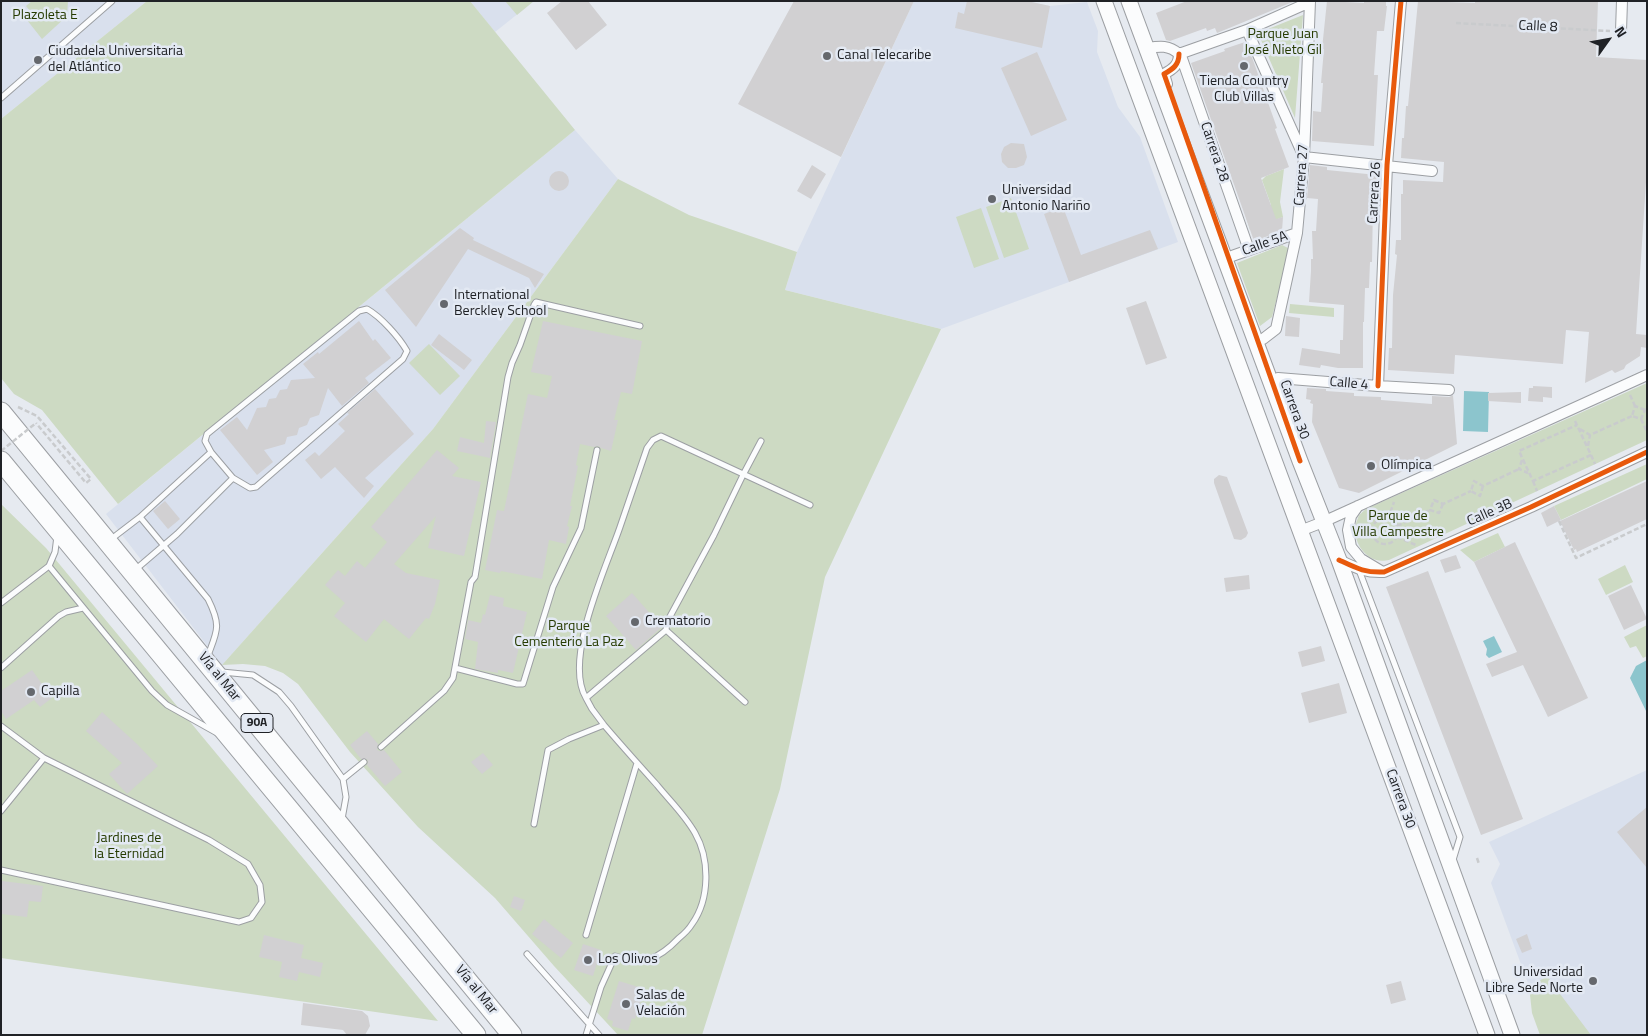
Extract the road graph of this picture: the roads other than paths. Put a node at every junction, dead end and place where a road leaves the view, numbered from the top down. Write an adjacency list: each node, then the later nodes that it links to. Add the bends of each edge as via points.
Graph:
1 (112, 1): 11 (lane)
2 (1104, 1): 38 (main road, Carrera 30)
3 (1130, 1): 9 (main road, Carrera 30)
4 (1401, 1): 13 (street, Carrera 26)
5 (1622, 1): 8 (street)
6 (1310, 2): 7 (street); 12 (street, Carrera 27)
7 (1247, 30): 10 (street); 12 (street)
8 (1620, 32)
9 (1148, 48): 10 (street, via 1168,47); 30 (main road, Carrera 30)
10 (1179, 53): 16 (street, Carrera 28); 30 (street, via 1176,66 1164,74)
11 (1, 98)
12 (1304, 157): 13 (street); 15 (street, Carrera 27)
13 (1387, 165): 14 (street); 22 (street, Carrera 26)
14 (1432, 171)
15 (1297, 233): 16 (street, Calle 5A); 19 (street, Carrera 27, via 1276,329)
16 (1248, 250): 17 (street, Calle 5A)
17 (1232, 256)
18 (640, 326): 52 (lane, via 536,302 534,305 508,377)
19 (1263, 339)
20 (1647, 375): 34 (street)
21 (1278, 378): 22 (street, Calle 4)
22 (1378, 386): 23 (street, Calle 4)
23 (1449, 390)
24 (1, 412): 39 (highway, Vía al Mar / 90A)
25 (762, 441): 31 (lane)
26 (597, 450): 52 (lane, via 581,528 553,588 524,684)
27 (211, 452): 32 (lane); 32 (lane, via 205,441 207,434 359,311 367,309 375,314 403,344 407,351 403,360 256,487 250,488); 35 (lane)
28 (1647, 452): 46 (street, Calle 3B)
29 (1, 461): 37 (highway, Vía al Mar / 90A)
30 (1300, 461): 36 (main road, Carrera 30)
31 (743, 475): 33 (lane); 49 (lane, via 667,622); 53 (lane, via 661,436 647,448 591,604 579,660 581,690)
32 (232, 478): 40 (lane)
33 (810, 505)
34 (1359, 505): 36 (street); 46 (street, via 1351,516 1348,530 1351,547 1361,559)
35 (140, 517): 39 (lane); 40 (lane)
36 (1323, 522): 38 (street); 41 (main road, Carrera 30)
37 (58, 530): 42 (lane); 57 (highway, Vía al Mar / 90A)
38 (1300, 531): 43 (main road, Carrera 30)
39 (108, 542): 45 (highway, Vía al Mar / 90A)
40 (163, 545): 45 (lane); 50 (lane, via 208,599 216,615 217,633)
41 (1339, 560): 43 (main road); 44 (street, Calle 3B); 66 (main road, Carrera 30)
42 (49, 566): 47 (lane); 48 (lane)
43 (1315, 568): 75 (main road, Carrera 30)
44 (1359, 570): 46 (street, Calle 3B); 66 (lane, via 1460,837)
45 (133, 572): 50 (highway, Vía al Mar / 90A)
46 (1384, 572)
47 (1, 603)
48 (83, 608): 51 (lane, via 59,616); 57 (lane, via 167,705)
49 (666, 630): 53 (lane); 54 (lane)
50 (210, 666): 62 (lane, via 253,675 279,692); 65 (highway, Vía al Mar / 90A)
51 (1, 668)
52 (455, 668): 58 (lane, via 453,678 444,691)
53 (586, 698): 55 (lane)
54 (745, 702)
55 (604, 725): 61 (lane); 64 (lane, via 548,750)
56 (1, 726): 59 (lane)
57 (236, 745): 71 (highway, Vía al Mar / 90A)
58 (381, 747)
59 (44, 758): 63 (lane); 67 (lane, via 209,840 248,864 260,885 262,902 252,918 239,922)
60 (364, 762): 62 (lane)
61 (637, 763): 68 (lane); 70 (lane, via 695,833 703,850 705,888 693,924 660,955 643,962 615,956 600,987)
62 (343, 779): 65 (lane, via 346,796)
63 (1, 811)
64 (534, 824)
65 (341, 826): 72 (highway, Vía al Mar / 90A)
66 (1450, 868): 76 (main road, Carrera 30)
67 (1, 870)
68 (586, 935)
69 (526, 954): 70 (lane)
70 (589, 1024): 73 (lane); 74 (lane)
71 (476, 1035)
72 (512, 1035)
73 (586, 1035)
74 (599, 1035)
75 (1487, 1035)
76 (1512, 1035)

